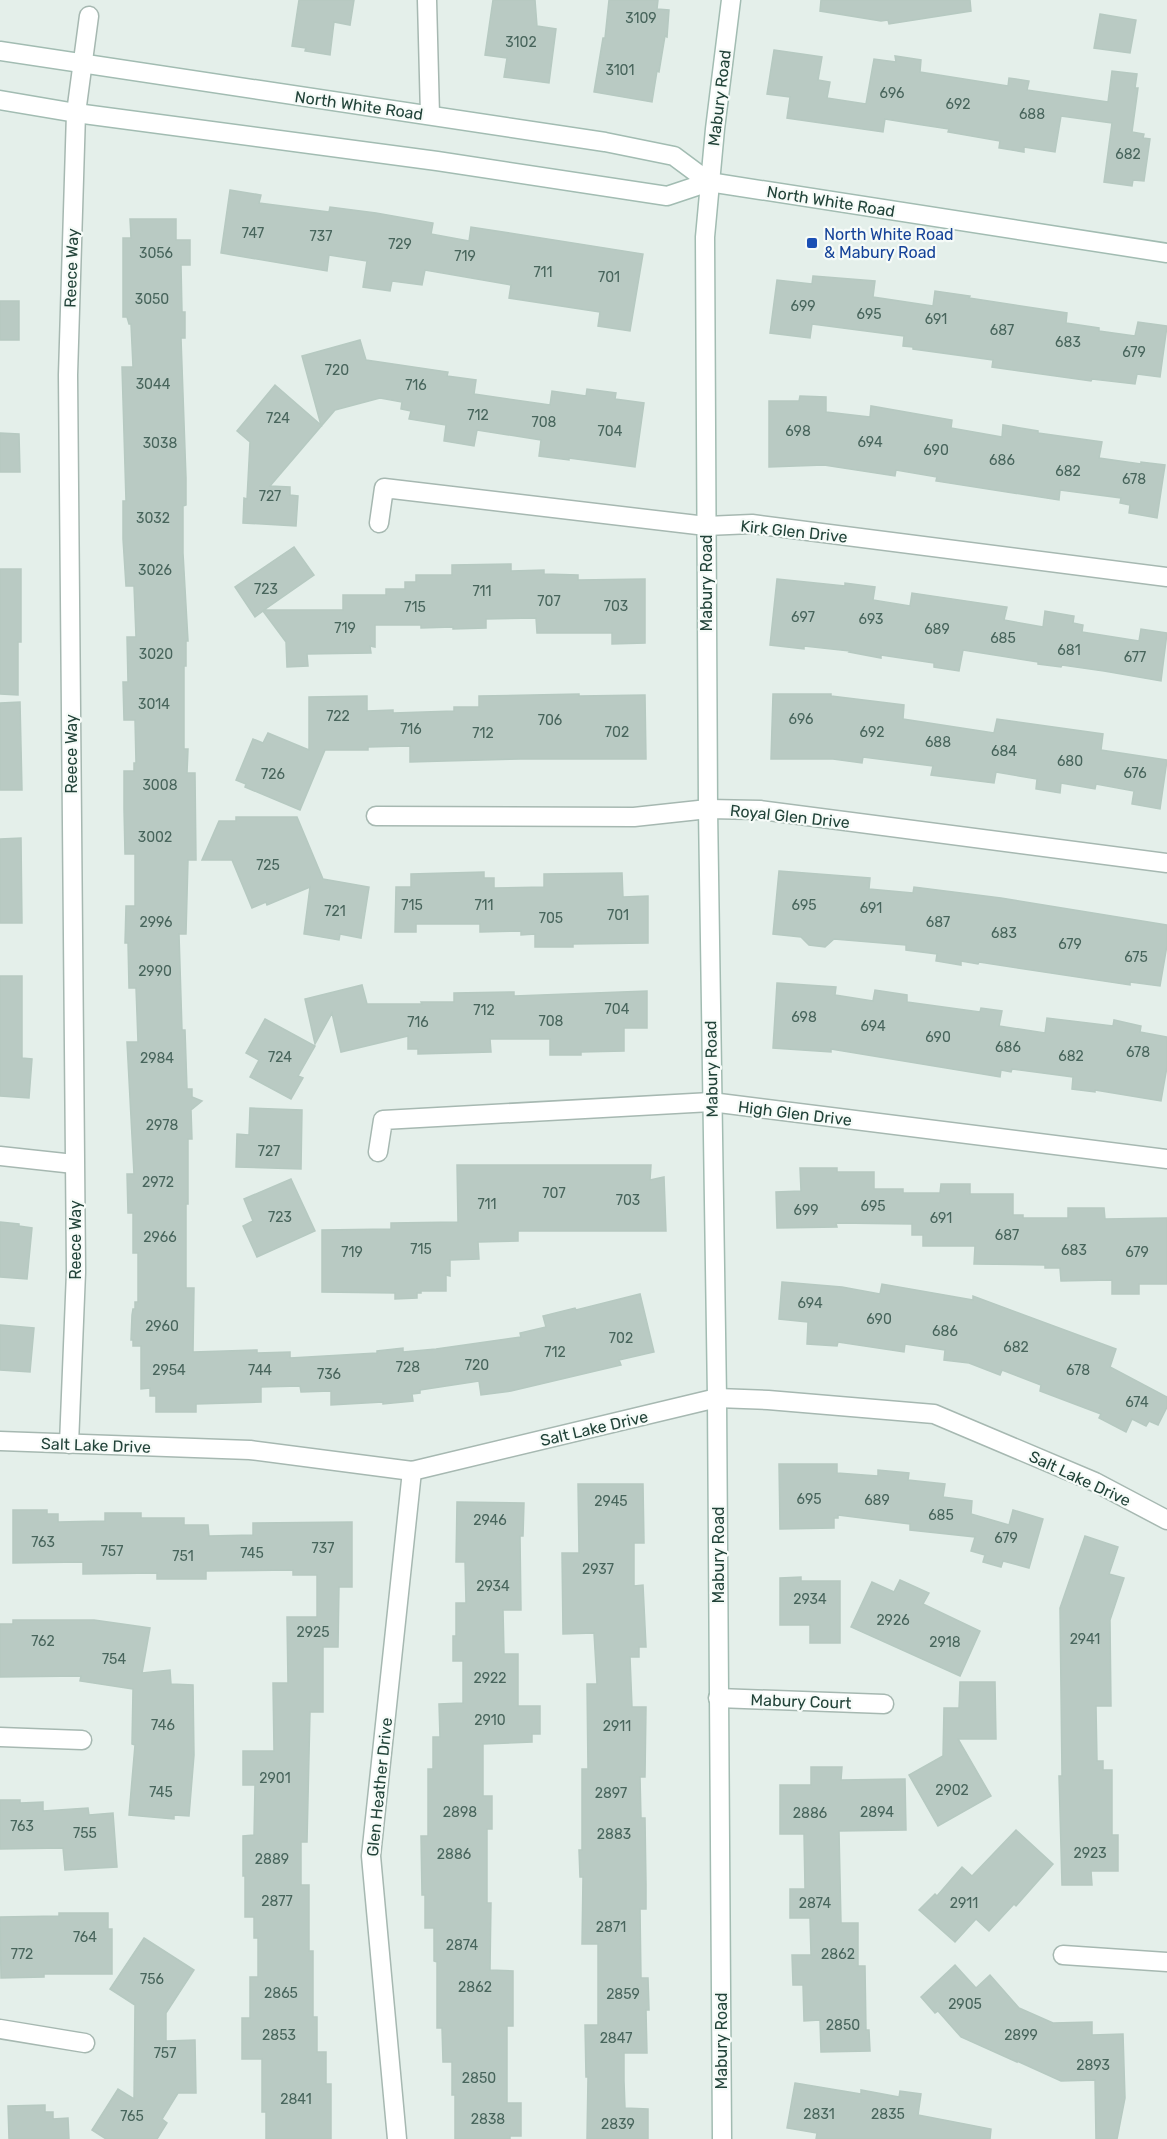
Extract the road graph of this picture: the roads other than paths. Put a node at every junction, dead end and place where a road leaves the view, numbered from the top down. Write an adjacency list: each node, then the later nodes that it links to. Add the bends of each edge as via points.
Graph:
1 (427, 0): 8 (street)
2 (731, 0): 9 (street, Mabury Road)
3 (89, 16): 5 (street, Reece Way)
4 (0, 51): 5 (street, North White Road)
5 (82, 65): 7 (street, Reece Way); 8 (street, North White Road)
6 (0, 100): 7 (street, North White Road)
7 (76, 113): 9 (street, North White Road, via 667,196); 21 (street, Reece Way, via 68,375)
8 (430, 115): 9 (street, North White Road, via 674,156)
9 (709, 182): 10 (street, North White Road); 12 (street, Mabury Road, via 705,237)
10 (1167, 253)
11 (379, 523): 12 (street, Kirk Glen Drive, via 384,488)
12 (706, 526): 13 (street, Kirk Glen Drive, via 752,524); 14 (street, Mabury Road)
13 (1167, 577)
14 (708, 809): 15 (street, Royal Glen Drive, via 634,817); 16 (street, Royal Glen Drive, via 760,810); 17 (street, Mabury Road)
15 (376, 816)
16 (1167, 863)
17 (711, 1102): 18 (street, High Glen Drive, via 383,1120); 20 (street, High Glen Drive); 22 (street, Mabury Road)
18 (378, 1152)
19 (0, 1156): 21 (street)
20 (1167, 1159)
21 (74, 1164): 24 (street, Reece Way, via 76,1272)
22 (717, 1398): 25 (street, Salt Lake Drive); 26 (street, Salt Lake Drive, via 934,1414 1095,1482); 27 (street, Mabury Road)
23 (0, 1441): 24 (street, Salt Lake Drive)
24 (69, 1444): 25 (street, Salt Lake Drive, via 250,1450)
25 (412, 1471): 35 (street, Glen Heather Drive, via 371,1856)
26 (1167, 1520)
27 (718, 1698): 28 (street, Mabury Court); 36 (street, Mabury Road)
28 (884, 1704)
29 (0, 1737): 30 (street)
30 (82, 1740)
31 (1063, 1955): 32 (street)
32 (1167, 1962)
33 (0, 2029): 34 (street)
34 (85, 2043)
35 (397, 2139)
36 (722, 2139)

